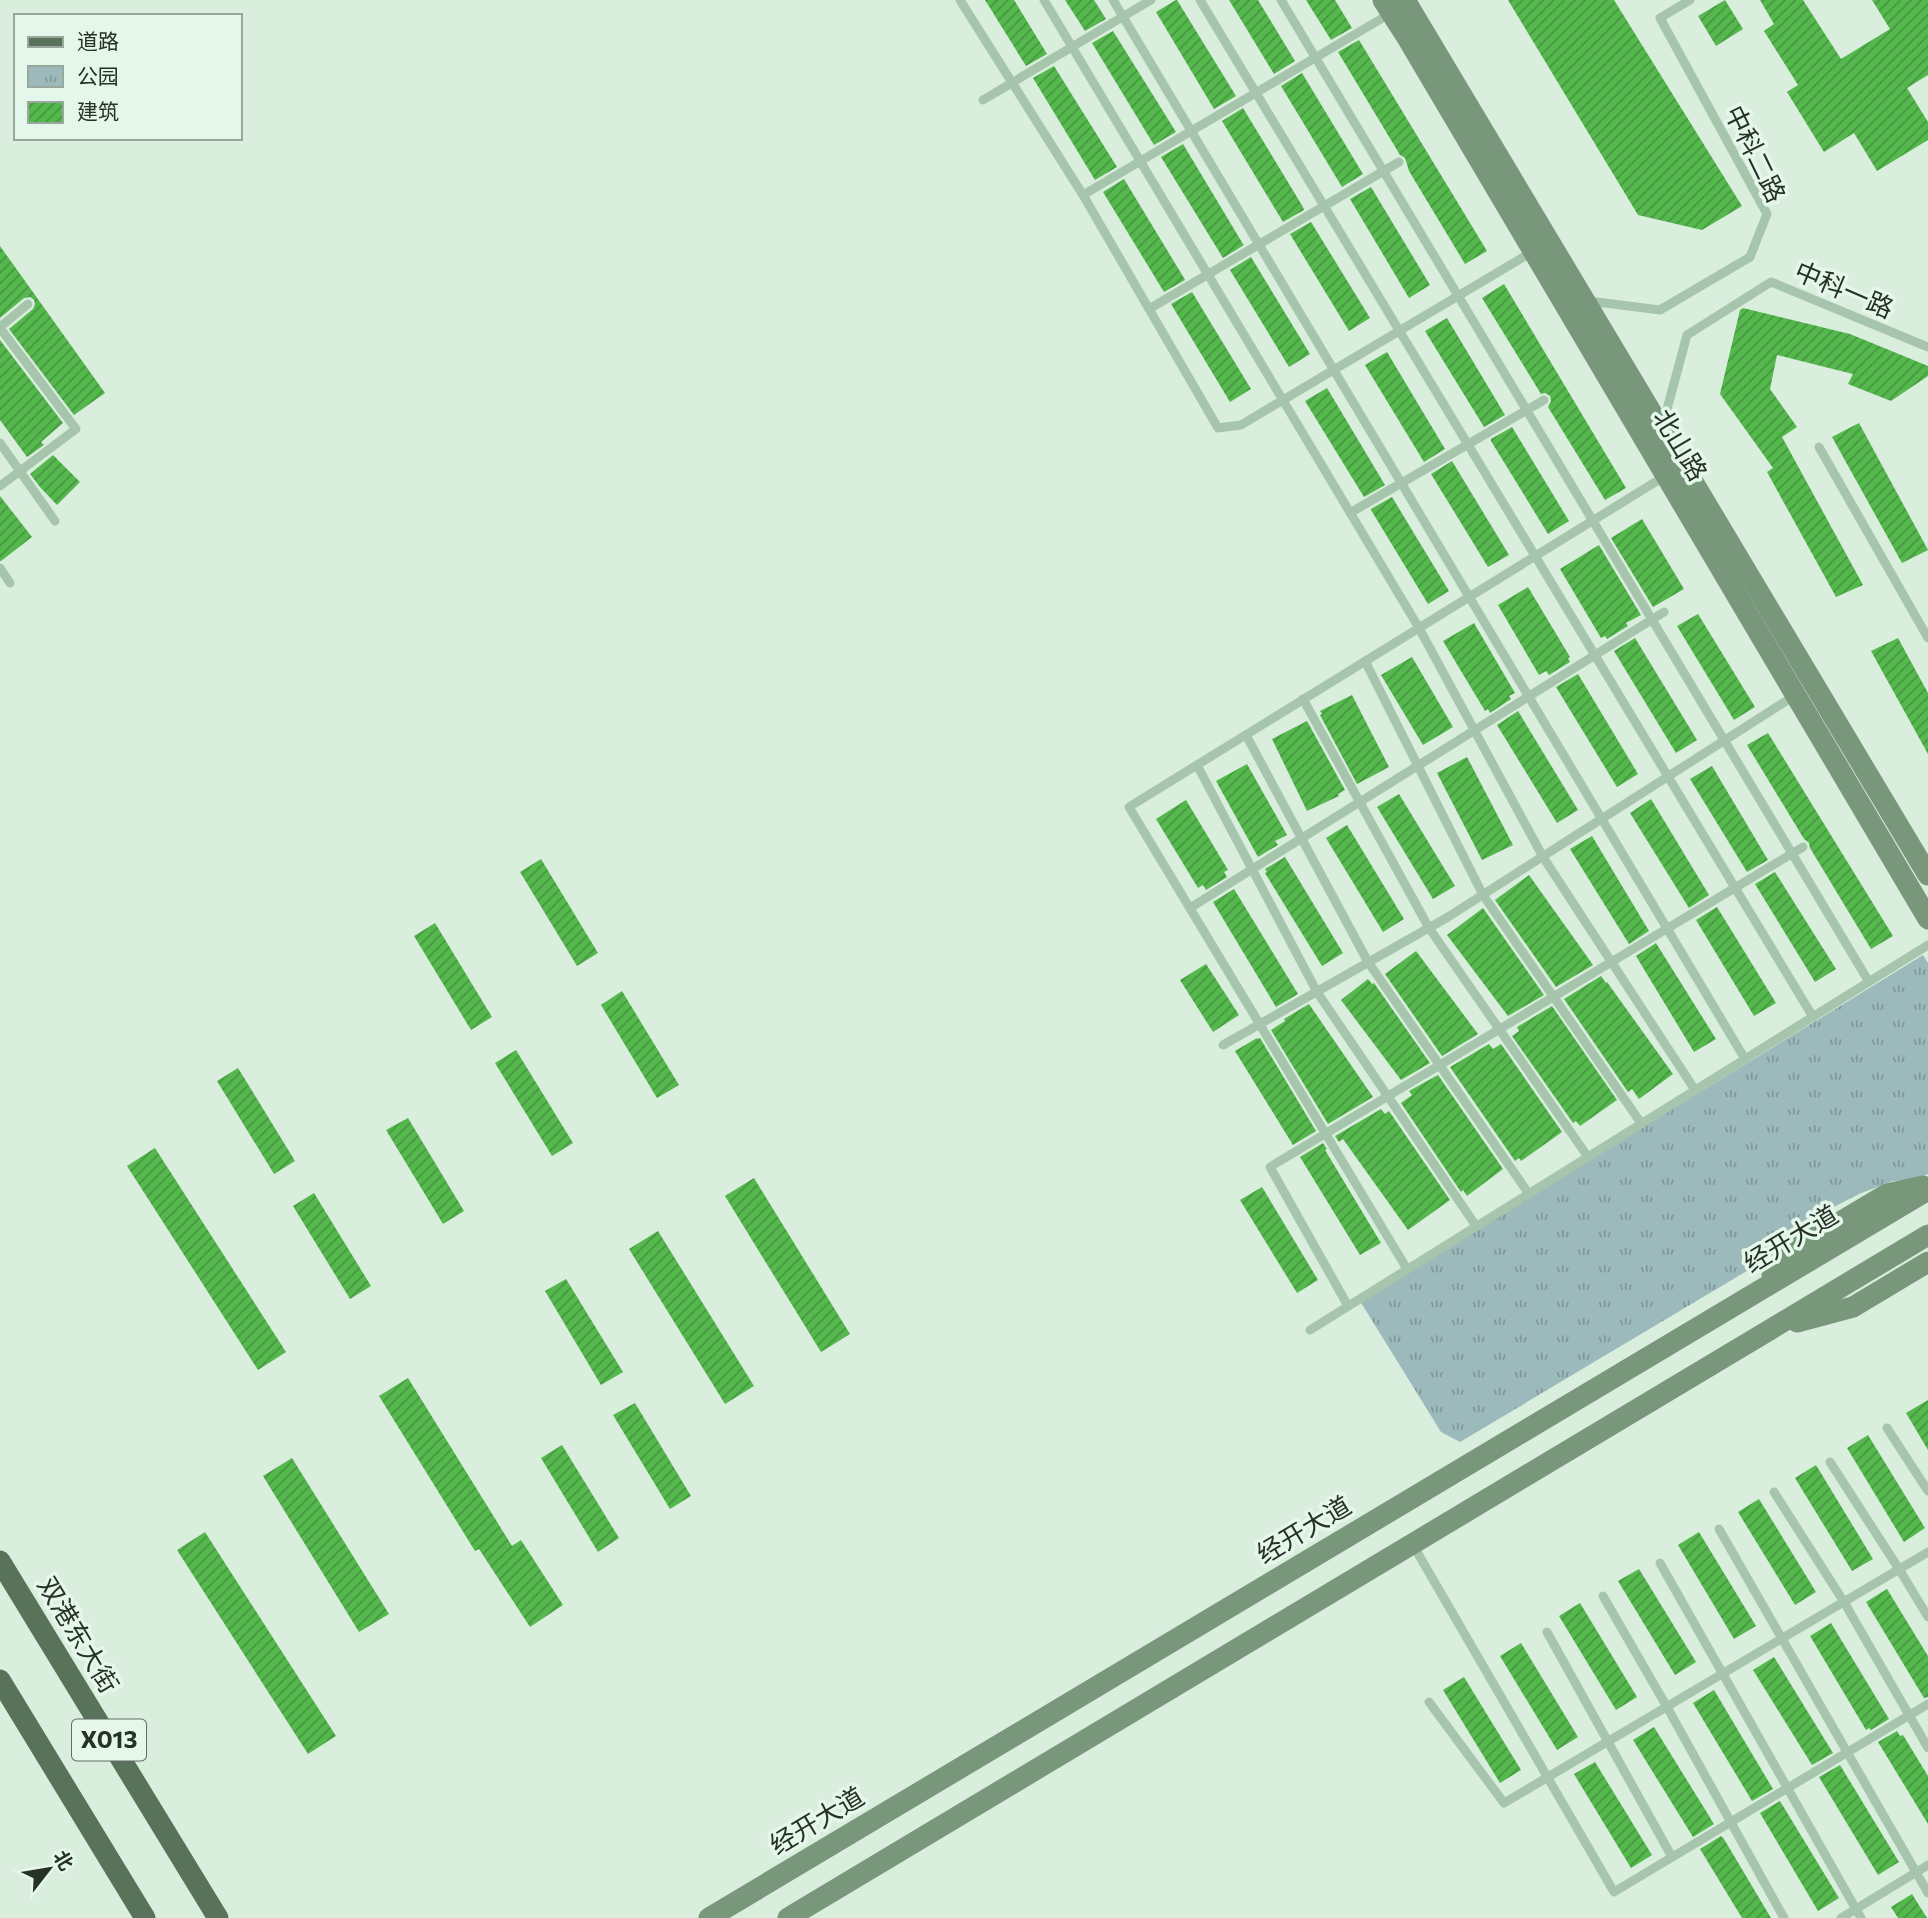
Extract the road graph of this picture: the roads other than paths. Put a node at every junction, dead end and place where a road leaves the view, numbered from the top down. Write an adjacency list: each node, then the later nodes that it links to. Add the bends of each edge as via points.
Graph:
1 (960, 0): 12 (lane)
2 (1044, 0): 10 (lane)
3 (1113, 0): 9 (lane)
4 (1151, 0): 9 (lane)
5 (1200, 0): 13 (lane)
6 (1281, 0): 11 (lane)
7 (1690, 0): 25 (lane, 中科二路, via 1660,18 1767,214 1750,257 1660,310)
8 (1393, 4): 11 (lane); 22 (main road, 北山路); 25 (main road, 北山路)
9 (1123, 16): 10 (lane); 15 (lane)
10 (1072, 47): 12 (lane); 16 (lane)
11 (1315, 57): 13 (lane); 18 (lane)
12 (1012, 83): 14 (lane); 19 (lane)
13 (1256, 93): 15 (lane); 20 (lane)
14 (983, 100)
15 (1191, 131): 16 (lane); 21 (lane)
16 (1140, 161): 19 (lane); 23 (lane)
17 (1399, 162): 18 (lane)
18 (1384, 171): 20 (lane); 24 (lane)
19 (1083, 195): 27 (lane)
20 (1324, 206): 21 (lane); 29 (lane)
21 (1259, 244): 23 (lane); 31 (lane)
22 (1534, 251): 24 (lane); 40 (main road, 北山路)
23 (1208, 275): 27 (lane); 32 (lane)
24 (1458, 296): 29 (lane); 34 (lane)
25 (1585, 300): 35 (main road, 北山路)
26 (28, 304): 28 (lane)
27 (1149, 309): 32 (lane, via 1218,428 1241,425)
28 (0, 327): 39 (lane, via 76,429)
29 (1399, 331): 31 (lane); 37 (lane)
30 (1928, 347): 35 (lane, 中科一路, via 1771,282 1687,335)
31 (1334, 370): 32 (lane); 41 (lane)
32 (1283, 400): 43 (lane)
33 (1544, 400): 34 (lane)
34 (1527, 410): 37 (lane); 45 (lane)
35 (1662, 429): 72 (main road, 北山路)
36 (0, 443): 39 (lane)
37 (1468, 444): 41 (lane); 46 (lane)
38 (1819, 447): 53 (lane)
39 (20, 471): 42 (lane); 44 (lane)
40 (1666, 476): 45 (lane); 56 (main road, 北山路)
41 (1401, 483): 43 (lane); 49 (lane)
42 (0, 486)
43 (1350, 513): 52 (lane)
44 (55, 521)
45 (1593, 521): 46 (lane); 51 (lane)
46 (1535, 556): 49 (lane); 54 (lane)
47 (0, 568): 48 (lane)
48 (10, 583)
49 (1469, 597): 52 (lane); 57 (lane)
50 (1664, 612): 51 (lane)
51 (1652, 619): 54 (lane); 61 (lane)
52 (1419, 628): 55 (lane); 59 (lane)
53 (1928, 638)
54 (1595, 655): 57 (lane); 64 (lane)
55 (1365, 661): 58 (lane); 63 (lane)
56 (1796, 695): 61 (lane); 76 (main road, 北山路)
57 (1529, 697): 59 (lane); 66 (lane)
58 (1303, 699): 60 (lane); 65 (lane)
59 (1475, 730): 63 (lane); 70 (lane)
60 (1246, 734): 62 (lane); 67 (lane)
61 (1724, 741): 64 (lane); 69 (lane)
62 (1196, 765): 71 (lane); 75 (lane, via 1129,807)
63 (1418, 766): 65 (lane); 74 (lane)
64 (1668, 776): 66 (lane); 73 (lane)
65 (1360, 802): 67 (lane); 77 (lane)
66 (1602, 819): 70 (lane); 78 (lane)
67 (1302, 839): 71 (lane); 80 (lane)
68 (1802, 847): 69 (lane)
69 (1792, 854): 73 (lane); 82 (lane)
70 (1543, 856): 74 (lane); 81 (lane)
71 (1252, 870): 75 (lane); 83 (lane)
72 (1928, 875)
73 (1735, 888): 78 (lane); 85 (lane)
74 (1483, 895): 77 (lane); 84 (lane)
75 (1190, 908): 86 (lane)
76 (1928, 919)
77 (1429, 928): 80 (lane); 87 (lane)
78 (1667, 929): 81 (lane); 89 (lane)
79 (1928, 945): 82 (lane)
80 (1368, 962): 83 (lane); 90 (lane)
81 (1612, 962): 84 (lane); 91 (lane)
82 (1869, 982): 85 (lane)
83 (1317, 992): 86 (lane); 92 (lane)
84 (1553, 997): 87 (lane); 93 (lane)
85 (1813, 1017): 89 (lane)
86 (1260, 1024): 88 (lane); 94 (lane)
87 (1499, 1029): 90 (lane); 95 (lane)
88 (1223, 1045)
89 (1745, 1059): 91 (lane)
90 (1440, 1065): 92 (lane); 97 (lane)
91 (1695, 1090): 93 (lane)
92 (1388, 1096): 94 (lane); 98 (lane)
93 (1641, 1123): 95 (lane)
94 (1326, 1133): 101 (lane); 102 (lane, via 1270,1167)
95 (1588, 1157): 97 (lane)
96 (1928, 1188): 139 (main road, 经开大道)
97 (1528, 1194): 98 (lane)
98 (1476, 1226): 101 (lane)
99 (1928, 1235): 103 (main road)
100 (1928, 1262): 103 (main road, via 1853,1307)
101 (1407, 1269): 102 (lane)
102 (1348, 1306): 104 (lane)
103 (1771, 1328): 110 (main road)
104 (1310, 1330)
105 (1887, 1427): 107 (lane)
106 (1830, 1462): 114 (lane)
107 (1928, 1491)
108 (1774, 1492): 116 (lane)
109 (1719, 1529): 119 (lane)
110 (1412, 1544): 129 (lane); 140 (main road)
111 (1928, 1552): 114 (lane)
112 (0, 1561): 138 (main road, 双港东大街 / X013)
113 (1660, 1563): 120 (lane)
114 (1899, 1569): 116 (lane); 117 (lane)
115 (1603, 1597): 124 (lane)
116 (1844, 1602): 119 (lane); 125 (lane)
117 (1928, 1617)
118 (1547, 1632): 126 (lane)
119 (1782, 1639): 120 (lane); 128 (lane)
120 (1721, 1674): 124 (lane); 130 (lane)
121 (0, 1680): 137 (main road, X013)
122 (1429, 1702): 129 (lane, via 1504,1803)
123 (1928, 1704): 125 (lane)
124 (1667, 1707): 126 (lane); 131 (lane)
125 (1909, 1715): 127 (lane); 128 (lane)
126 (1608, 1742): 129 (lane); 132 (lane)
127 (1928, 1748)
128 (1847, 1752): 130 (lane); 134 (lane)
129 (1548, 1777): 132 (lane, via 1614,1892)
130 (1787, 1788): 131 (lane); 136 (lane)
131 (1731, 1822): 132 (lane); 141 (lane)
132 (1672, 1857)
133 (1928, 1865): 134 (lane)
134 (1916, 1872): 135 (lane); 136 (lane)
135 (1928, 1892)
136 (1856, 1909): 142 (lane); 143 (lane)
137 (145, 1918)
138 (218, 1918)
139 (709, 1918)
140 (788, 1918)
141 (1784, 1918)
142 (1841, 1918)
143 (1861, 1918)

